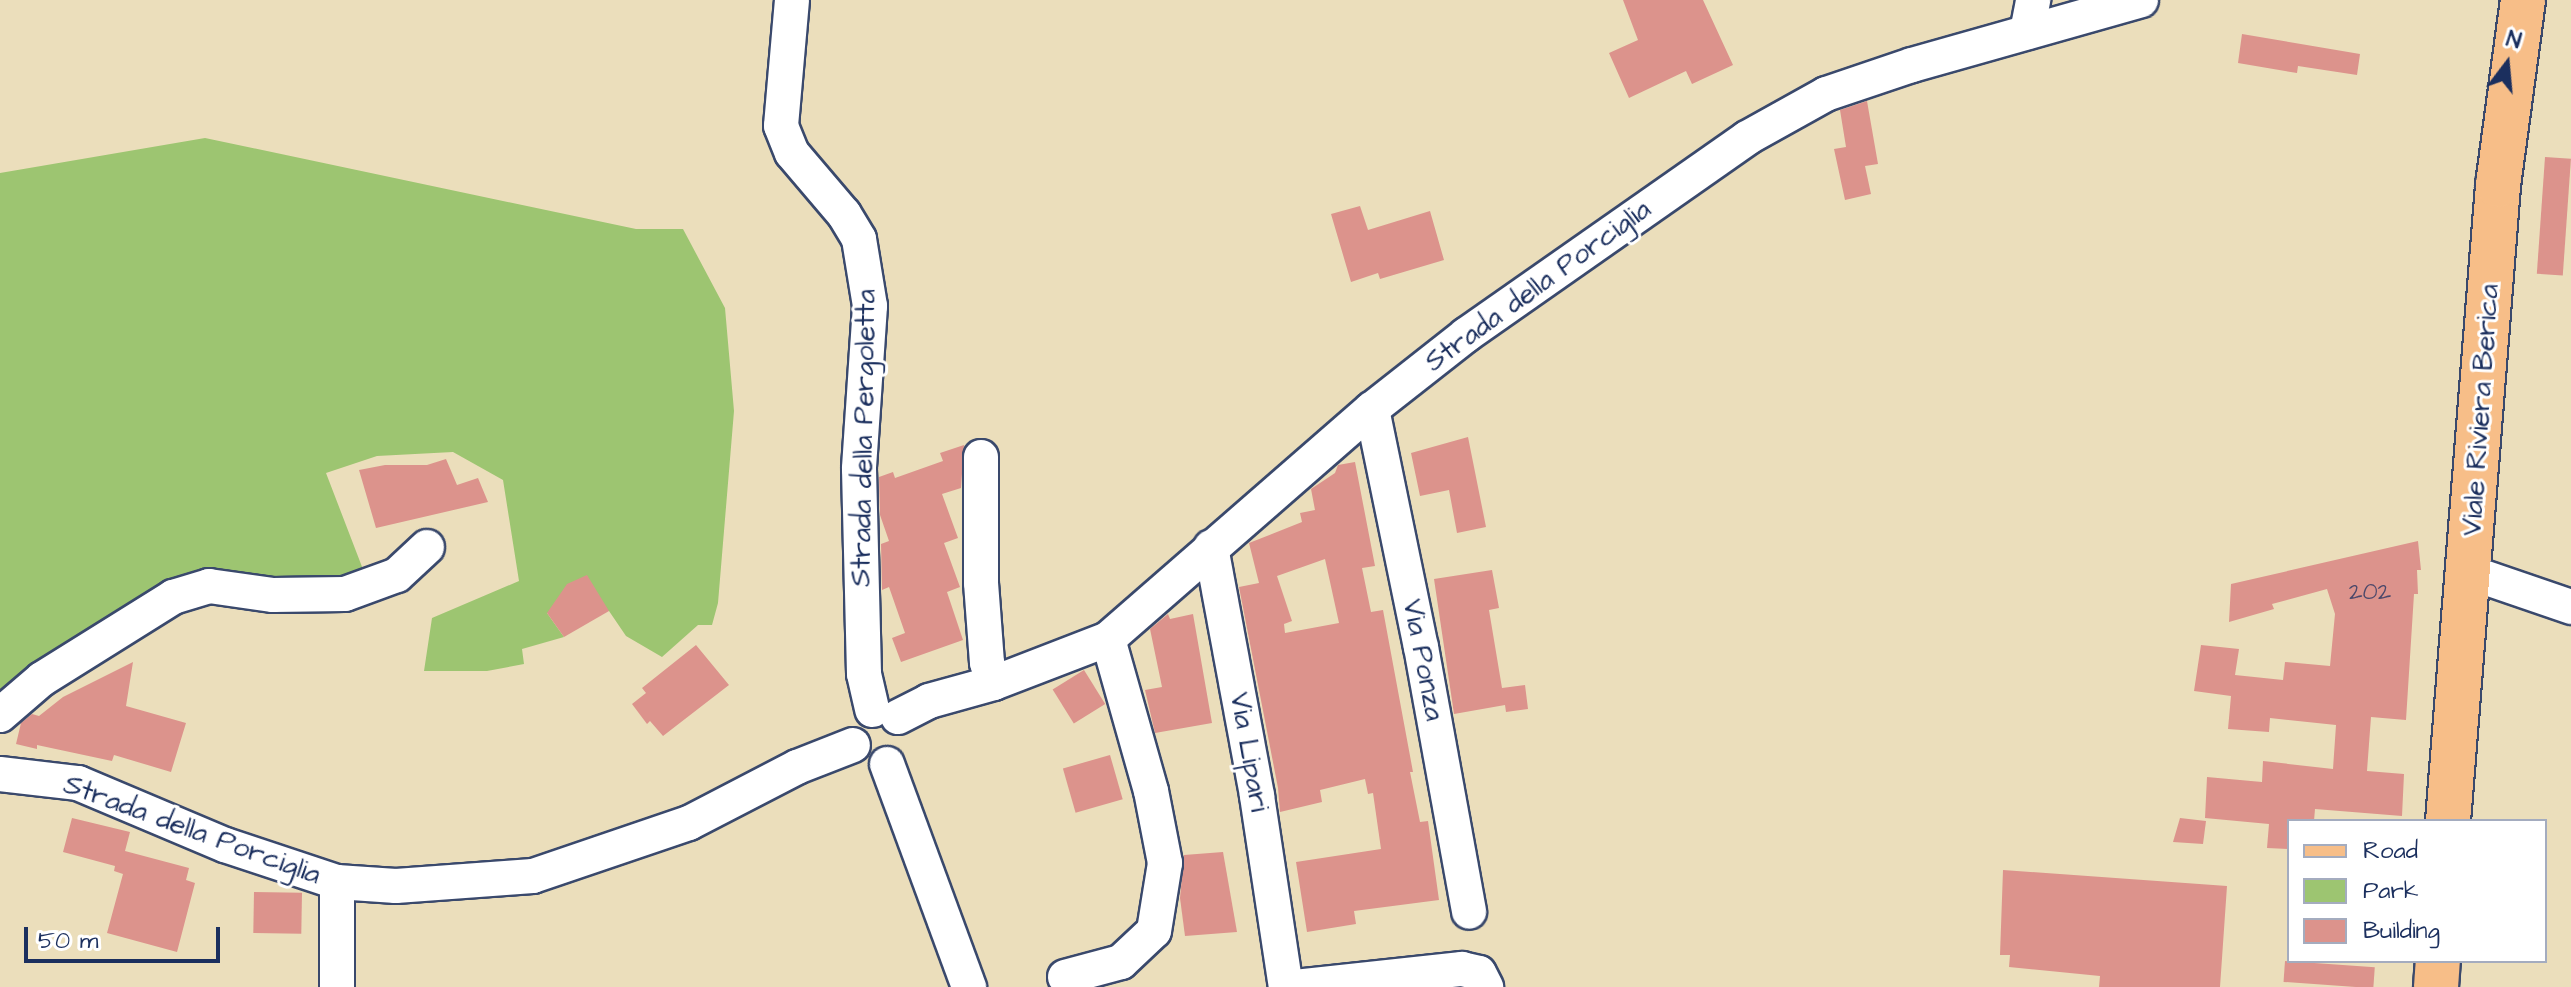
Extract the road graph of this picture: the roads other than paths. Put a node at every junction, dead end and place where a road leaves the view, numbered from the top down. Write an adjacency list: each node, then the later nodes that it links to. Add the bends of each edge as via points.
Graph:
1 (792, 0): 13 (street, Strada della Pergoletta, via 781,126 792,153 859,239 870,306 859,469 864,674)
2 (2141, 0): 4 (street, Strada della Porciglia)
3 (2523, 0): 9 (main road, Viale Riviera Berica, via 2498,185)
4 (2030, 16): 5 (street, Strada della Porciglia, via 1826,94 1747,138 1466,335)
5 (1372, 409): 8 (street, Strada della Porciglia); 20 (street, Via Ponza)
6 (981, 457): 12 (street, via 981,583 987,663)
7 (427, 547): 14 (street, via 397,575 345,594 273,595 209,586 173,597 42,679)
8 (1211, 547): 11 (street, Strada della Porciglia); 23 (street, Via Lipari)
9 (2469, 572): 10 (street); 18 (main road, Viale Riviera Berica)
10 (2571, 607)
11 (1108, 639): 12 (street, Strada della Porciglia); 22 (street, via 1151,791 1165,863 1154,931 1121,962)
12 (994, 683): 13 (street, Strada della Porciglia)
13 (885, 714): 15 (street, via 855,723); 16 (street, via 906,730 900,755)
14 (0, 715)
15 (853, 745): 16 (street, via 867,762); 19 (street, Strada della Porciglia, via 797,767 689,823 533,876 396,886)
16 (887, 764): 25 (street)
17 (0, 774): 19 (street, Strada della Porciglia, via 78,783 225,845)
18 (2448, 819)
19 (337, 882): 24 (street, Strada della Porciglia)
20 (1469, 912)
21 (2438, 963): 27 (main road)
22 (1065, 977)
23 (1287, 977): 26 (street, via 1462,969 1479,973)
24 (337, 987)
25 (969, 987)
26 (1486, 987)
27 (2436, 987)

